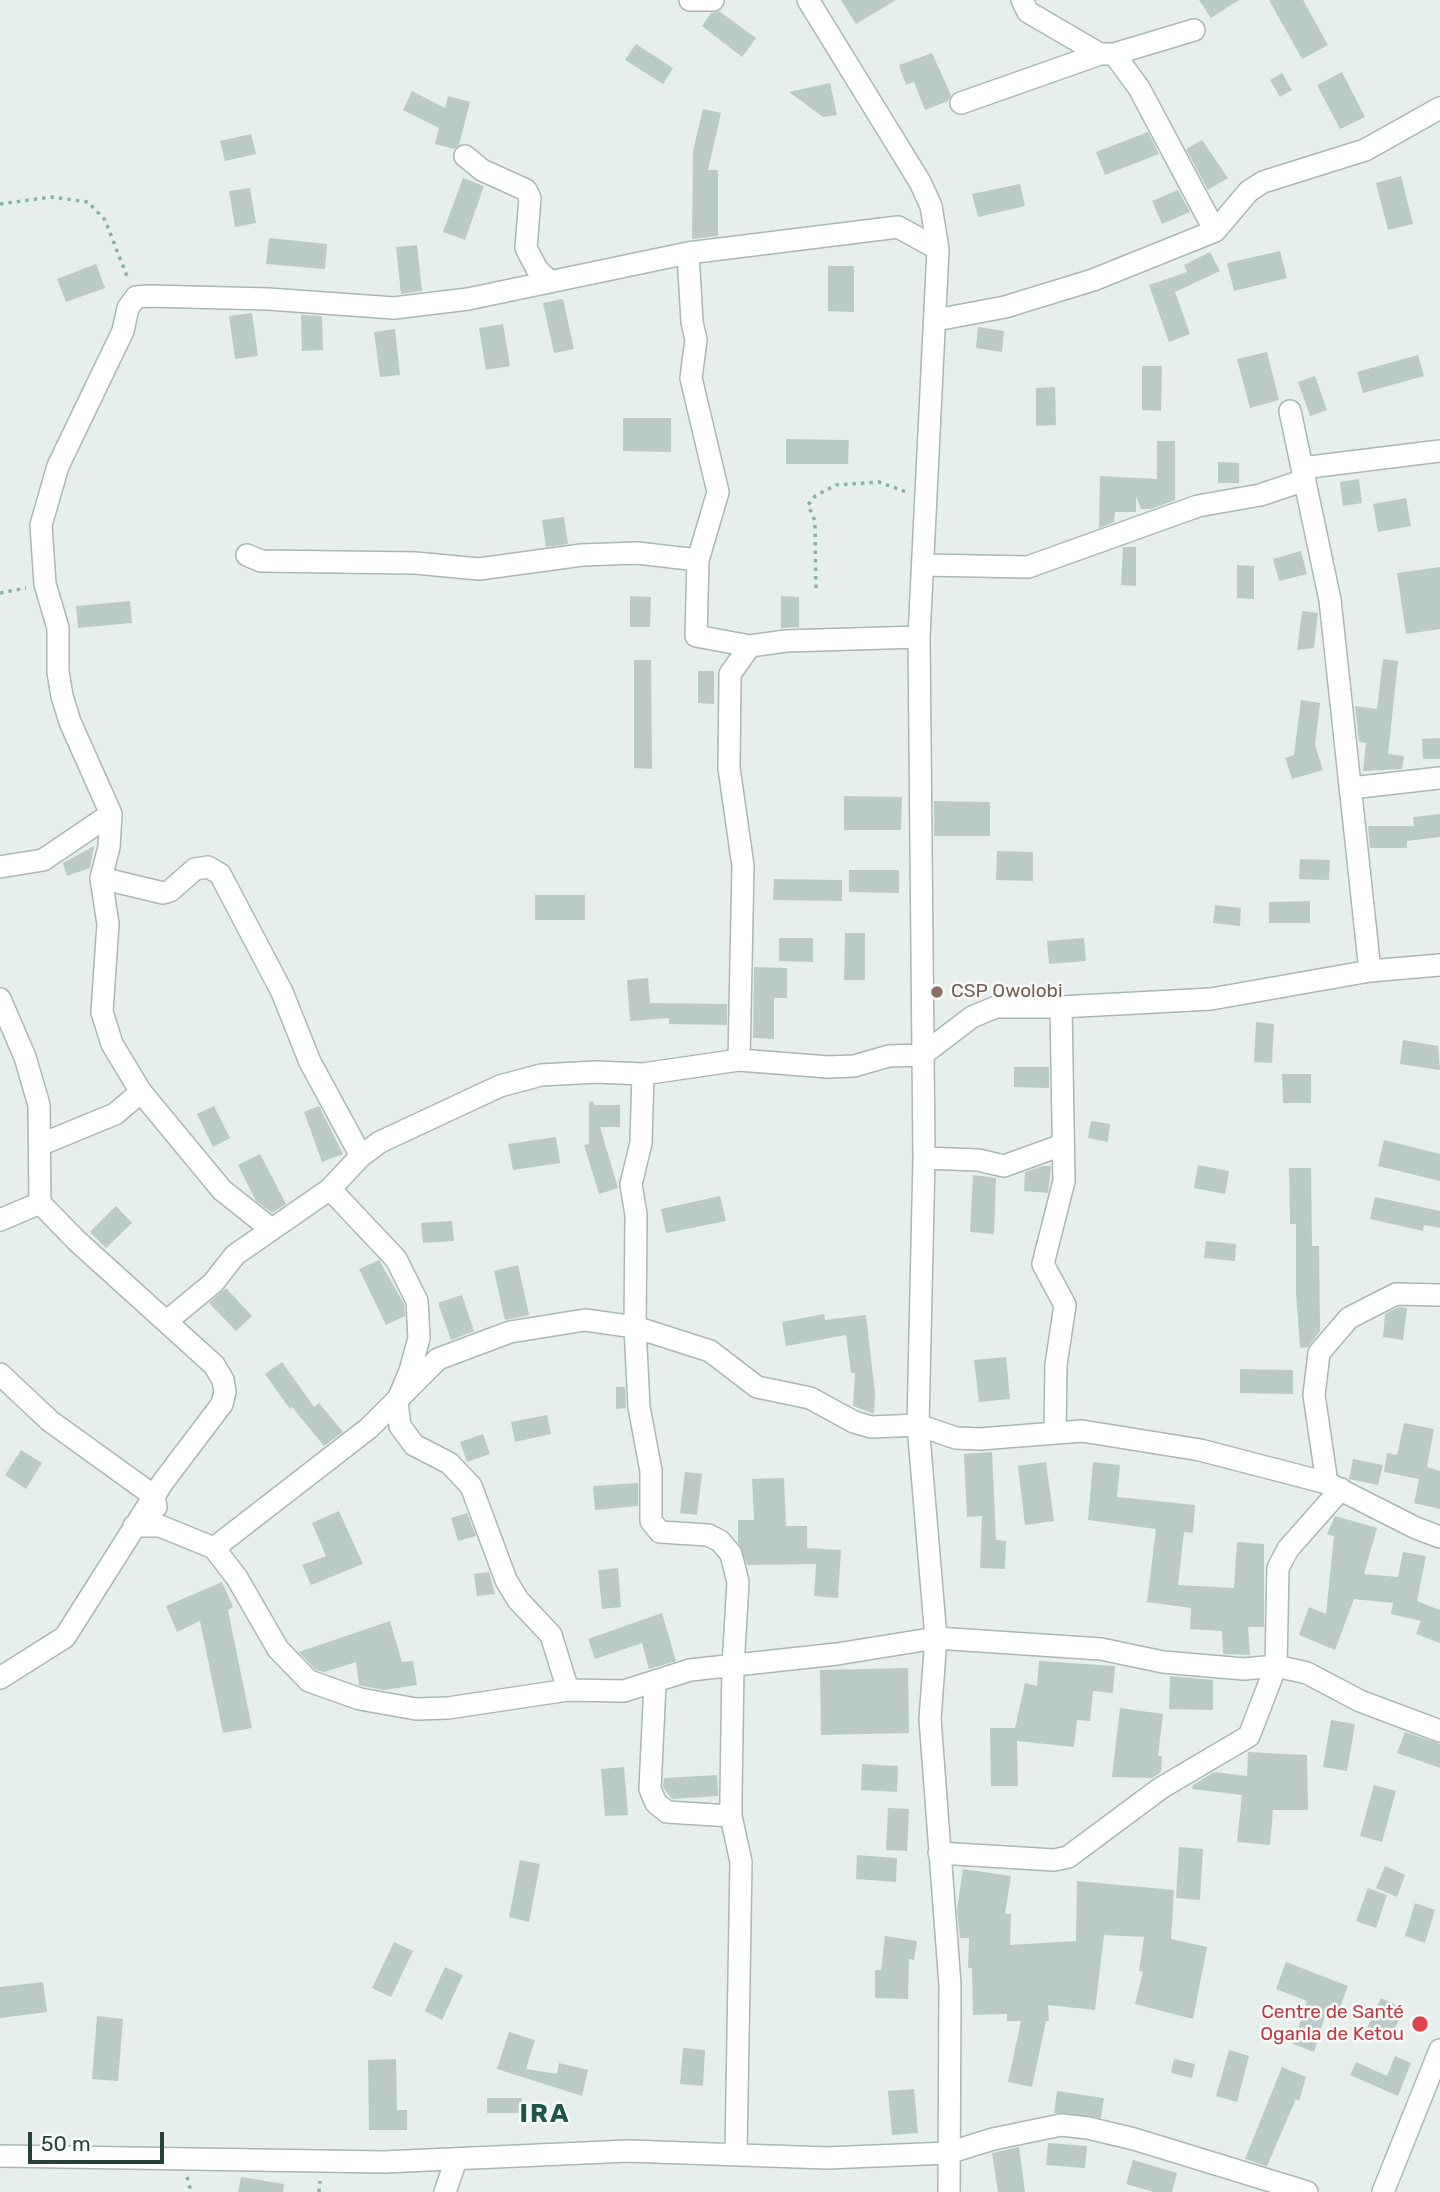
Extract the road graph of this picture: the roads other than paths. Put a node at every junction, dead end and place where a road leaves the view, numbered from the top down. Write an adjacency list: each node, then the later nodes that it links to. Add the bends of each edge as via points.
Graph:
1 (690, 0): 2 (street)
2 (713, 0)
3 (808, 0): 10 (street)
4 (1022, 0): 6 (street, via 1028,12)
5 (1194, 30): 6 (street)
6 (1107, 54): 7 (street); 12 (street, via 1139,88)
7 (961, 103)
8 (1440, 108): 12 (street, via 1364,150 1263,182 1249,191)
9 (465, 156): 15 (street, via 482,170 526,190 530,198 526,248)
10 (931, 206): 11 (street); 13 (street)
11 (898, 227): 13 (street); 14 (street)
12 (1215, 231): 16 (street, via 1080,284 1005,307)
13 (938, 249): 16 (street)
14 (688, 253): 15 (street); 21 (street, via 696,340 691,378 718,492)
15 (548, 281): 27 (street, via 468,299 394,308 268,299 136,297 58,466 41,525 46,584 58,628 62,696)
16 (936, 320): 22 (street)
17 (1290, 411): 19 (street)
18 (1440, 451): 19 (street)
19 (1304, 474): 22 (street, via 1260,495 1198,506 1028,567); 26 (street, via 1329,600)
20 (247, 555): 21 (street, via 261,561 415,563 479,569 582,555 637,553)
21 (698, 560): 24 (street, via 696,636)
22 (924, 565): 23 (street)
23 (919, 637): 24 (street); 34 (street)
24 (750, 646): 35 (street, via 730,674 729,768 743,866)
25 (1440, 778): 26 (street)
26 (1351, 788): 31 (street)
27 (111, 814): 28 (street, via 43,860); 29 (street)
28 (0, 867)
29 (101, 878): 37 (street, via 108,924 102,1012 112,1044); 40 (street, via 163,893 195,869 208,867 220,874 282,992 310,1062)
30 (1440, 965): 31 (street)
31 (1370, 971): 33 (street, via 1211,999)
32 (0, 999): 38 (street, via 29,1069 39,1105)
33 (1061, 1007): 34 (street, via 996,1007 972,1017); 39 (street)
34 (922, 1055): 35 (street, via 889,1056 828,1068); 41 (street)
35 (739, 1060): 36 (street)
36 (643, 1074): 40 (street, via 541,1075 500,1086 380,1142); 48 (street, via 641,1143 631,1184 636,1215)
37 (141, 1092): 38 (street, via 115,1114); 45 (street, via 222,1190)
38 (42, 1144): 43 (street)
39 (1062, 1145): 41 (street, via 1004,1166); 52 (street, via 1064,1181 1043,1264 1065,1305 1056,1365)
40 (361, 1156): 42 (street)
41 (924, 1158): 51 (street)
42 (330, 1189): 45 (street); 50 (street, via 396,1259 416,1301 419,1338)
43 (40, 1203): 44 (street); 47 (street)
44 (0, 1220)
45 (271, 1229): 47 (street, via 235,1255 213,1283)
46 (1440, 1295): 53 (street, via 1396,1294 1349,1318 1319,1353 1314,1395)
47 (167, 1321): 54 (street, via 214,1365 225,1392 222,1404)
48 (635, 1327): 50 (street, via 585,1320 510,1332 438,1359); 51 (street, via 710,1352 757,1387 810,1398 854,1422 871,1427); 61 (street, via 641,1426 651,1471 651,1521 660,1532 708,1535 731,1554 738,1582)
49 (0, 1374): 54 (street, via 50,1420)
50 (397, 1402): 58 (street); 64 (street, via 405,1437 449,1463 471,1486 506,1580 551,1635)
51 (918, 1424): 52 (street, via 956,1438); 59 (street)
52 (1055, 1431): 53 (street, via 1082,1431 1200,1450)
53 (1334, 1486): 57 (street); 60 (street, via 1278,1568)
54 (154, 1496): 55 (street); 56 (street)
55 (134, 1526): 56 (street); 62 (street, via 65,1637)
56 (160, 1526): 58 (street)
57 (1440, 1537)
58 (214, 1548): 64 (street, via 237,1578 278,1650 309,1681 360,1699 416,1709)
59 (936, 1638): 60 (street, via 1101,1649 1163,1662 1244,1669); 61 (street); 67 (street, via 930,1719)
60 (1276, 1666): 65 (street, via 1307,1673 1360,1701); 67 (street, via 1250,1736 1161,1788 1076,1853 1054,1860)
61 (733, 1667): 63 (street, via 690,1670); 66 (street)
62 (0, 1678)
63 (654, 1684): 64 (street, via 624,1691); 66 (street, via 650,1789 656,1803 667,1812)
64 (568, 1690)
65 (1440, 1731)
66 (731, 1816): 70 (street, via 741,1862)
67 (939, 1853): 69 (street, via 950,1985)
68 (1440, 2050): 76 (street)
69 (948, 2152): 70 (street, via 827,2158); 74 (street); 75 (street, via 1035,2129 1088,2127)
70 (736, 2153): 72 (street, via 628,2151)
71 (0, 2157): 72 (street)
72 (456, 2161): 73 (street)
73 (445, 2192)
74 (949, 2192)
75 (1307, 2192)
76 (1383, 2192)

